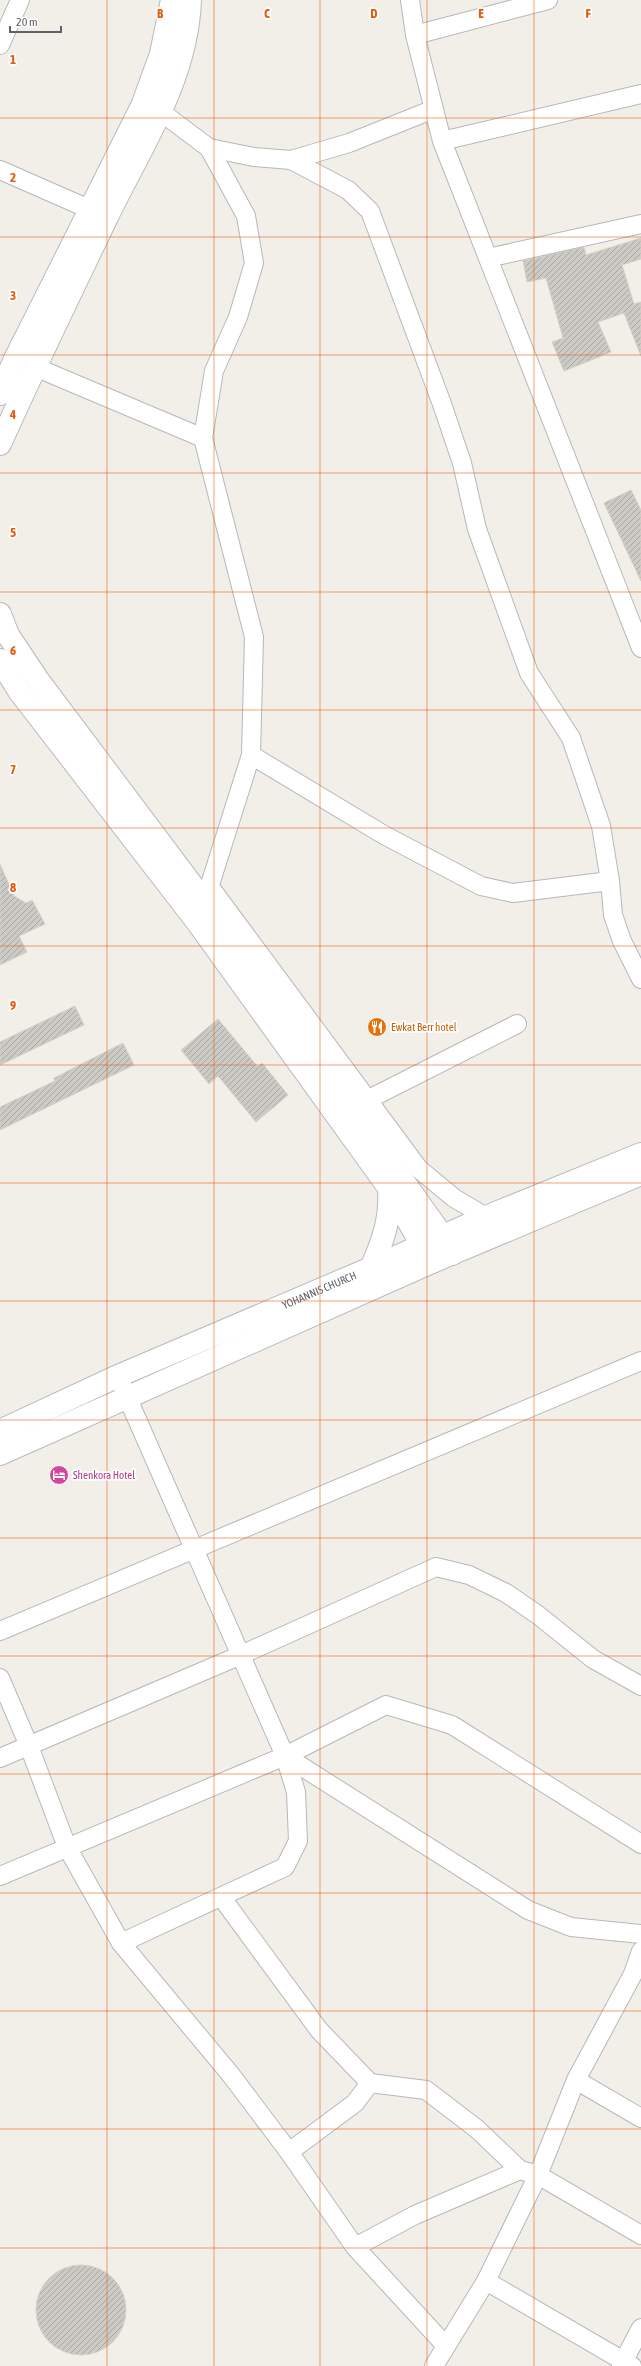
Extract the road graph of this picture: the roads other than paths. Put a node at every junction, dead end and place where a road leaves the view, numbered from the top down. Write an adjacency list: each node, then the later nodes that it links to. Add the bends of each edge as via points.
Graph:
1 (20, 0): 6 (street)
2 (172, 0): 10 (street)
3 (190, 0): 10 (street, via 190,15 180,63)
4 (410, 0): 7 (street)
5 (548, 0): 7 (street)
6 (5, 17): 8 (street)
7 (415, 35): 11 (street)
8 (0, 45)
9 (641, 94): 12 (street)
10 (152, 109): 13 (street); 16 (street); 19 (street, via 107,217)
11 (434, 109): 12 (street); 14 (street, via 349,143)
12 (442, 141): 18 (street)
13 (209, 148): 14 (street, via 254,157); 21 (street, via 246,216 254,263 238,318 214,371)
14 (290, 160): 27 (street, via 348,190 370,211 442,404 462,463 477,529 529,673 571,738 601,826)
15 (0, 170): 16 (street)
16 (89, 209): 20 (street)
17 (641, 224): 18 (street)
18 (488, 258): 24 (street)
19 (35, 367): 21 (street); 22 (street)
20 (0, 394)
21 (204, 438): 26 (street, via 254,637)
22 (0, 444)
23 (0, 614): 28 (street, via 8,635 38,680)
24 (641, 648)
25 (0, 660): 29 (street, via 19,691)
26 (251, 755): 27 (street, via 384,834 480,886 513,892); 28 (street)
27 (610, 881): 30 (street, via 613,915 622,941)
28 (207, 894): 29 (street); 32 (street); 37 (street)
29 (198, 923): 35 (street)
30 (641, 979)
31 (517, 1024): 32 (street)
32 (367, 1100): 36 (street, via 419,1169 454,1198)
33 (641, 1154): 36 (street)
34 (641, 1174): 37 (street)
35 (389, 1188): 38 (street); 39 (street, via 389,1221 384,1241)
36 (486, 1217): 37 (street)
37 (447, 1245): 38 (street)
38 (427, 1254): 39 (street, YOHANNIS CHURCH); 42 (street)
39 (372, 1268): 41 (street, YOHANNIS CHURCH)
40 (641, 1361): 45 (street)
41 (118, 1376): 42 (street); 43 (street, YOHANNIS CHURCH)
42 (127, 1396): 44 (street); 45 (street)
43 (0, 1431)
44 (0, 1454)
45 (194, 1551): 46 (street); 47 (street)
46 (0, 1631)
47 (241, 1655): 49 (street, via 436,1568 469,1575 506,1593 593,1659); 50 (street); 51 (street)
48 (0, 1678): 50 (street)
49 (641, 1686)
50 (29, 1746): 52 (street); 54 (street)
51 (285, 1756): 53 (street, via 386,1705 452,1725); 54 (street); 56 (street, via 296,1792 298,1841 285,1867); 57 (street, via 528,1910 572,1927)
52 (0, 1758)
53 (641, 1844)
54 (68, 1847): 55 (street); 58 (street)
55 (0, 1876)
56 (222, 1898): 58 (street); 62 (street, via 318,2030)
57 (641, 1934)
58 (121, 1944): 64 (street, via 231,2075)
59 (641, 1951): 60 (street)
60 (637, 1976): 61 (street)
61 (576, 2080): 63 (street); 66 (street)
62 (370, 2083): 64 (street, via 355,2104); 65 (street, via 426,2090 477,2129)
63 (641, 2118)
64 (289, 2152): 68 (street)
65 (520, 2170): 66 (street); 68 (street, via 415,2214)
66 (538, 2174): 67 (street); 69 (street)
67 (641, 2235)
68 (355, 2247): 71 (street)
69 (486, 2280): 71 (street); 72 (street)
70 (641, 2328): 72 (street)
71 (446, 2346): 73 (street)
72 (625, 2364)
73 (434, 2366)

